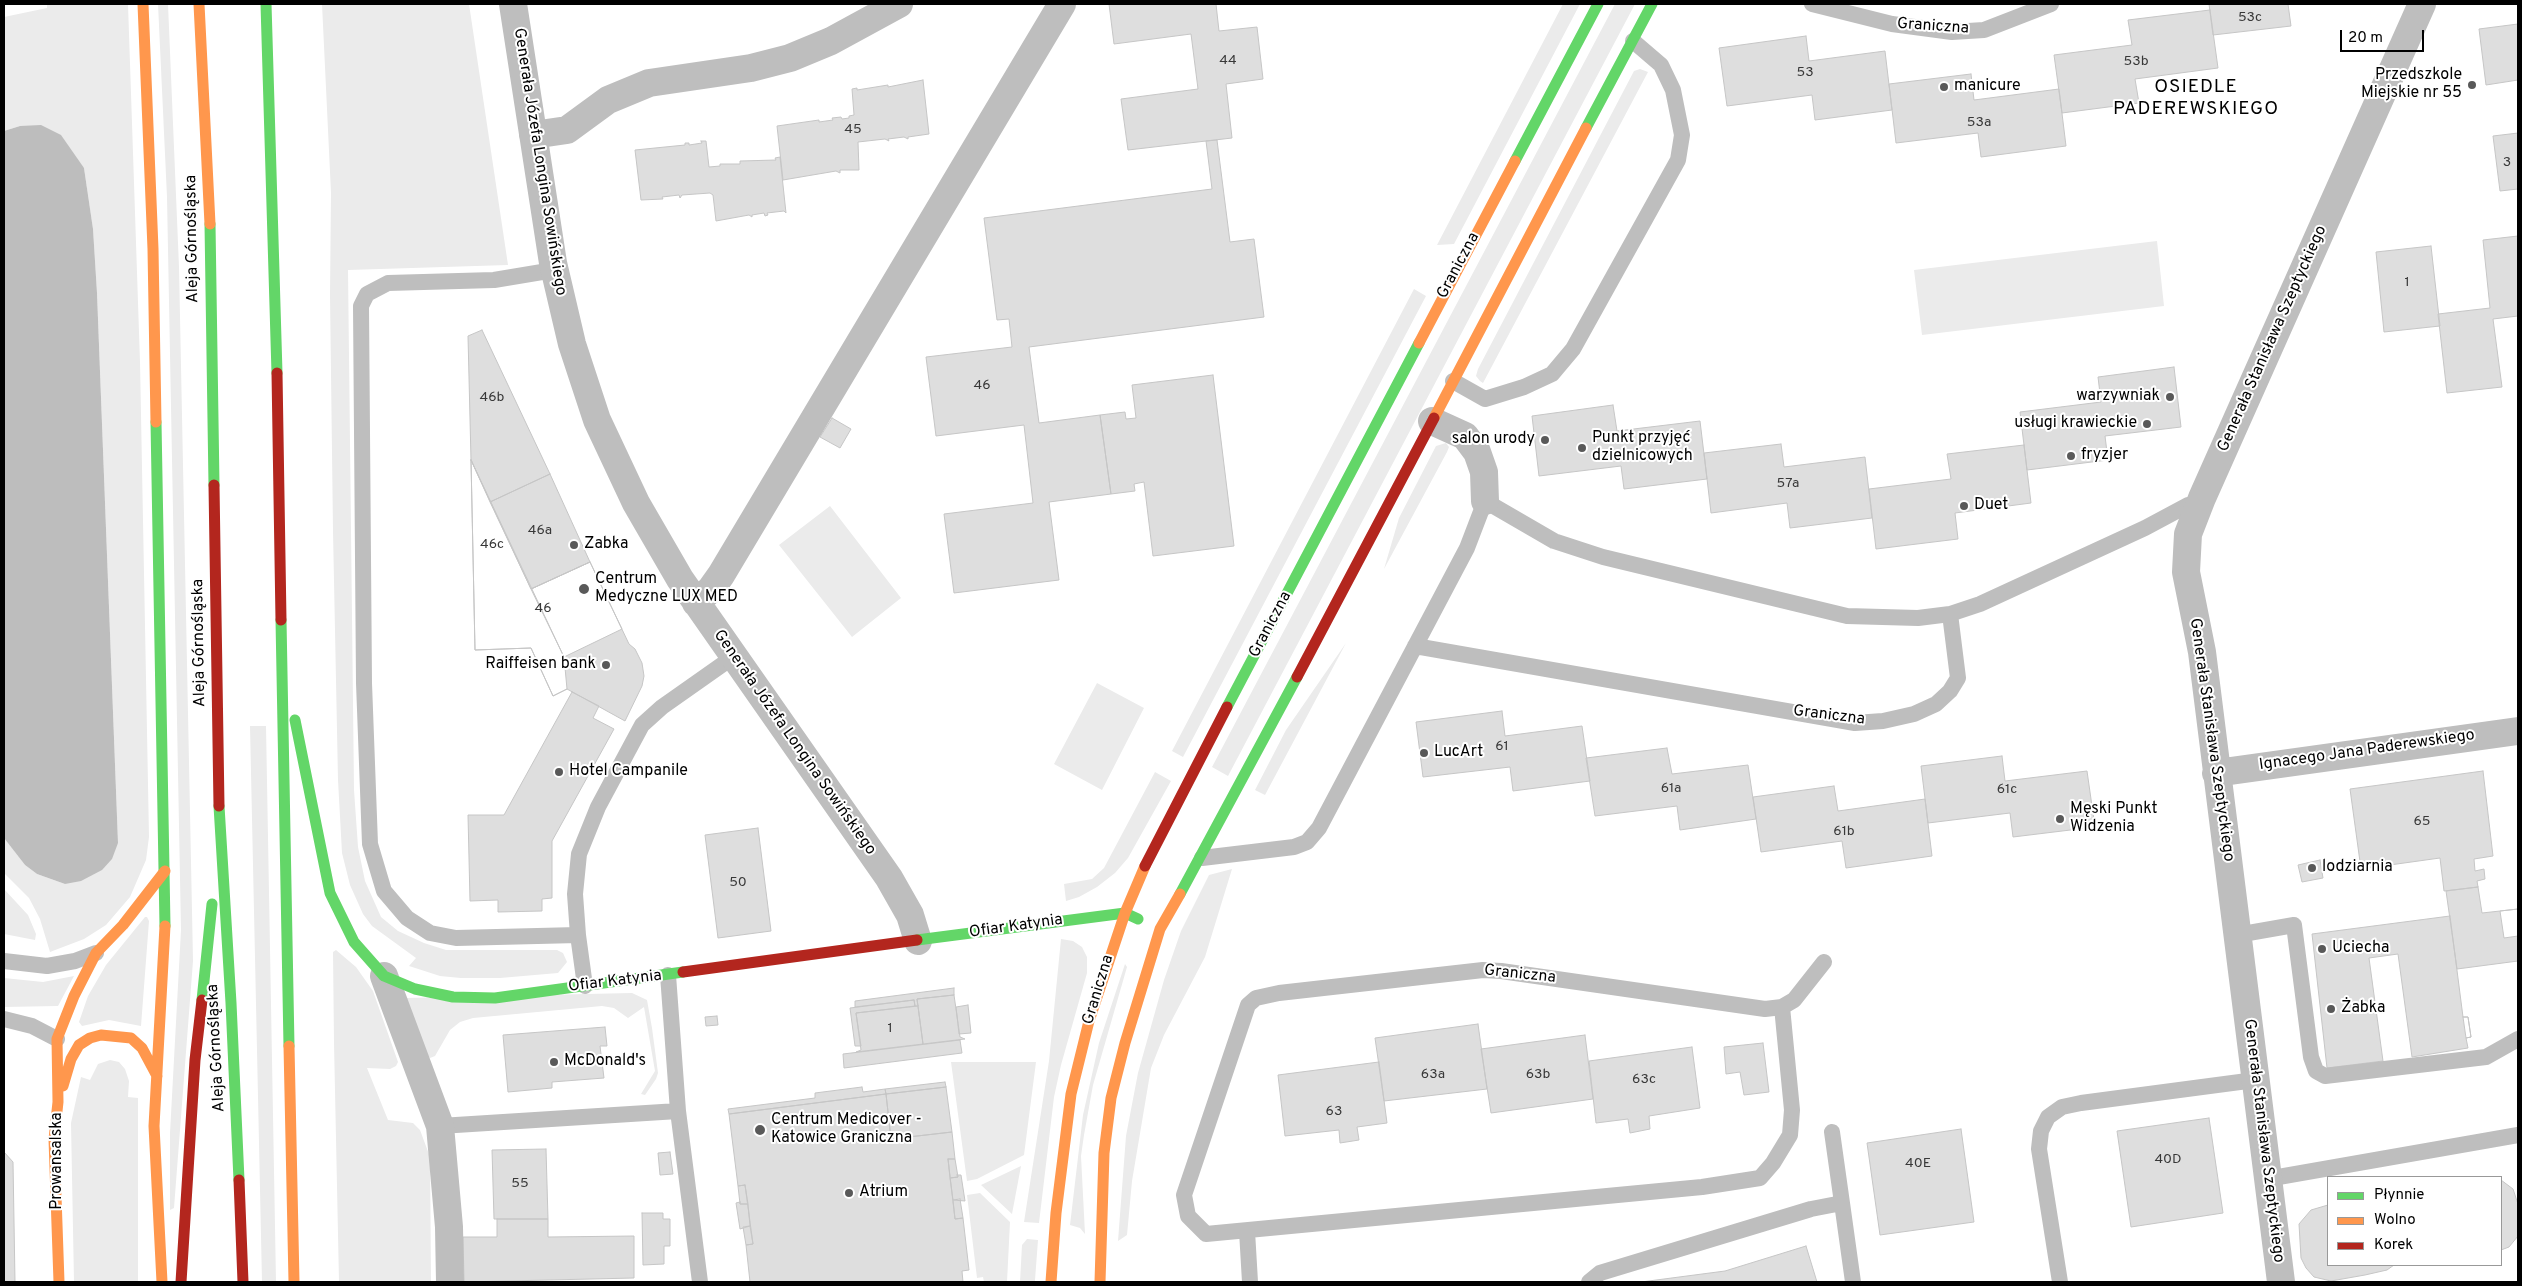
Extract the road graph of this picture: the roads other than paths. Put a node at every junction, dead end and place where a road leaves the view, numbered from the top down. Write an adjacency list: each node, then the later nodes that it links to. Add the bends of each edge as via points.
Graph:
1 (143, 4): 28 (main road, via 153,249)
2 (199, 4): 26 (main road, Aleja Górnośląska, via 210,214)
3 (266, 4): 22 (main road, via 275,249)
4 (513, 4): 13 (street, Generała Józefa Longina Sowińskiego)
5 (899, 4): 13 (street, via 830,41 790,58 751,68 649,83 608,100 568,130)
6 (1062, 4): 19 (street, via 726,566)
7 (1598, 4): 29 (main road, Graniczna, via 1192,773 1146,863)
8 (1652, 4): 12 (main road)
9 (1812, 4): 10 (lane, Graniczna, via 1892,24 1952,32 1984,30)
10 (2051, 4)
11 (2422, 4): 25 (street, Generała Stanisława Szeptyckiego, via 2188,534 2186,572 2202,652)
12 (1633, 40): 15 (main road); 15 (lane, via 1661,64 1673,90 1682,134 1678,160 1573,349 1552,374 1485,399)
13 (532, 135): 14 (street, Generała Józefa Longina Sowińskiego)
14 (554, 270): 19 (street, Generała Józefa Longina Sowińskiego, via 572,344 597,420 636,503); 31 (lane, via 494,280 388,283 367,294 361,306 364,683 370,844 384,891 407,918 430,933 456,938)
15 (1453, 381): 16 (main road)
16 (1432, 421): 17 (street, via 1465,436 1477,452 1484,472); 27 (main road)
17 (1485, 501): 20 (lane, via 1554,541 1603,558 1847,616 1918,618); 21 (lane, via 1467,548)
18 (2188, 506): 20 (lane, via 2036,579)
19 (696, 603): 23 (street, Generała Józefa Longina Sowińskiego)
20 (1950, 614): 21 (lane, Graniczna, via 1958,678 1950,691 1936,704 1914,714 1855,723)
21 (1415, 646): 27 (lane, via 1319,828 1307,842 1294,847)
22 (280, 651): 38 (main road, via 330,893 354,942); 58 (main road)
23 (733, 657): 31 (lane, via 662,706 642,725 598,807 579,854 576,894); 33 (street, Generała Józefa Longina Sowińskiego, via 889,878 910,915)
24 (2518, 731): 25 (street, Ignacego Jana Paderewskiego)
25 (2216, 773): 32 (street, Generała Stanisława Szeptyckiego)
26 (219, 831): 56 (main road, via 195,1060); 57 (main road, Aleja Górnośląska, via 232,1003)
27 (1202, 858): 30 (main road)
28 (165, 871): 34 (main road); 44 (main road, via 165,948)
29 (1125, 913): 30 (main road); 33 (main road, Ofiar Katynia); 61 (main road, Graniczna, via 1089,1021 1071,1094)
30 (1160, 929): 62 (main road, via 1111,1098 1104,1153)
31 (578, 935): 39 (lane)
32 (2237, 935): 43 (lane, via 2294,925 2311,1057 2316,1071 2325,1076 2486,1056); 45 (street, Generała Stanisława Szeptyckiego)
33 (918, 941): 37 (main road, Ofiar Katynia)
34 (96, 953): 35 (lane, via 47,966); 42 (main road)
35 (4, 961)
36 (1824, 962): 40 (lane, via 1794,1000)
37 (668, 975): 39 (main road, Ofiar Katynia); 47 (lane)
38 (384, 976): 39 (main road, Ofiar Katynia, via 415,989 453,997 495,998); 48 (street)
39 (585, 986)
40 (1782, 1007): 53 (lane, Graniczna, via 1792,1110 1790,1135 1773,1164 1760,1178 1702,1187); 53 (lane, Graniczna, via 1765,1009 1483,970 1256,998 1248,1005 1184,1195 1188,1216 1206,1234)
41 (4, 1019): 42 (lane, via 32,1026)
42 (57, 1039): 46 (main road, Prowansalska)
43 (2518, 1039)
44 (157, 1076): 46 (main road, via 142,1048 131,1038 118,1035 90,1038 79,1046 71,1059); 55 (main road, via 154,1126)
45 (2255, 1080): 51 (street, Generała Stanisława Szeptyckiego); 66 (lane, via 2081,1103 2062,1107 2048,1117 2040,1131 2039,1149)
46 (58, 1102): 54 (main road, Prowansalska, via 54,1139)
47 (678, 1111): 48 (lane); 60 (lane)
48 (440, 1126): 59 (street, via 450,1227)
49 (1832, 1132): 52 (lane)
50 (2518, 1135): 51 (lane)
51 (2267, 1178): 67 (street, Generała Stanisława Szeptyckiego)
52 (1842, 1203): 64 (lane, via 1810,1209 1609,1271); 65 (lane)
53 (1246, 1231): 63 (lane)
54 (59, 1282)
55 (162, 1282)
56 (182, 1282)
57 (243, 1282)
58 (294, 1282)
59 (450, 1282)
60 (700, 1282)
61 (1051, 1282)
62 (1100, 1282)
63 (1250, 1282)
64 (1589, 1282)
65 (1853, 1282)
66 (2060, 1282)
67 (2281, 1282)

